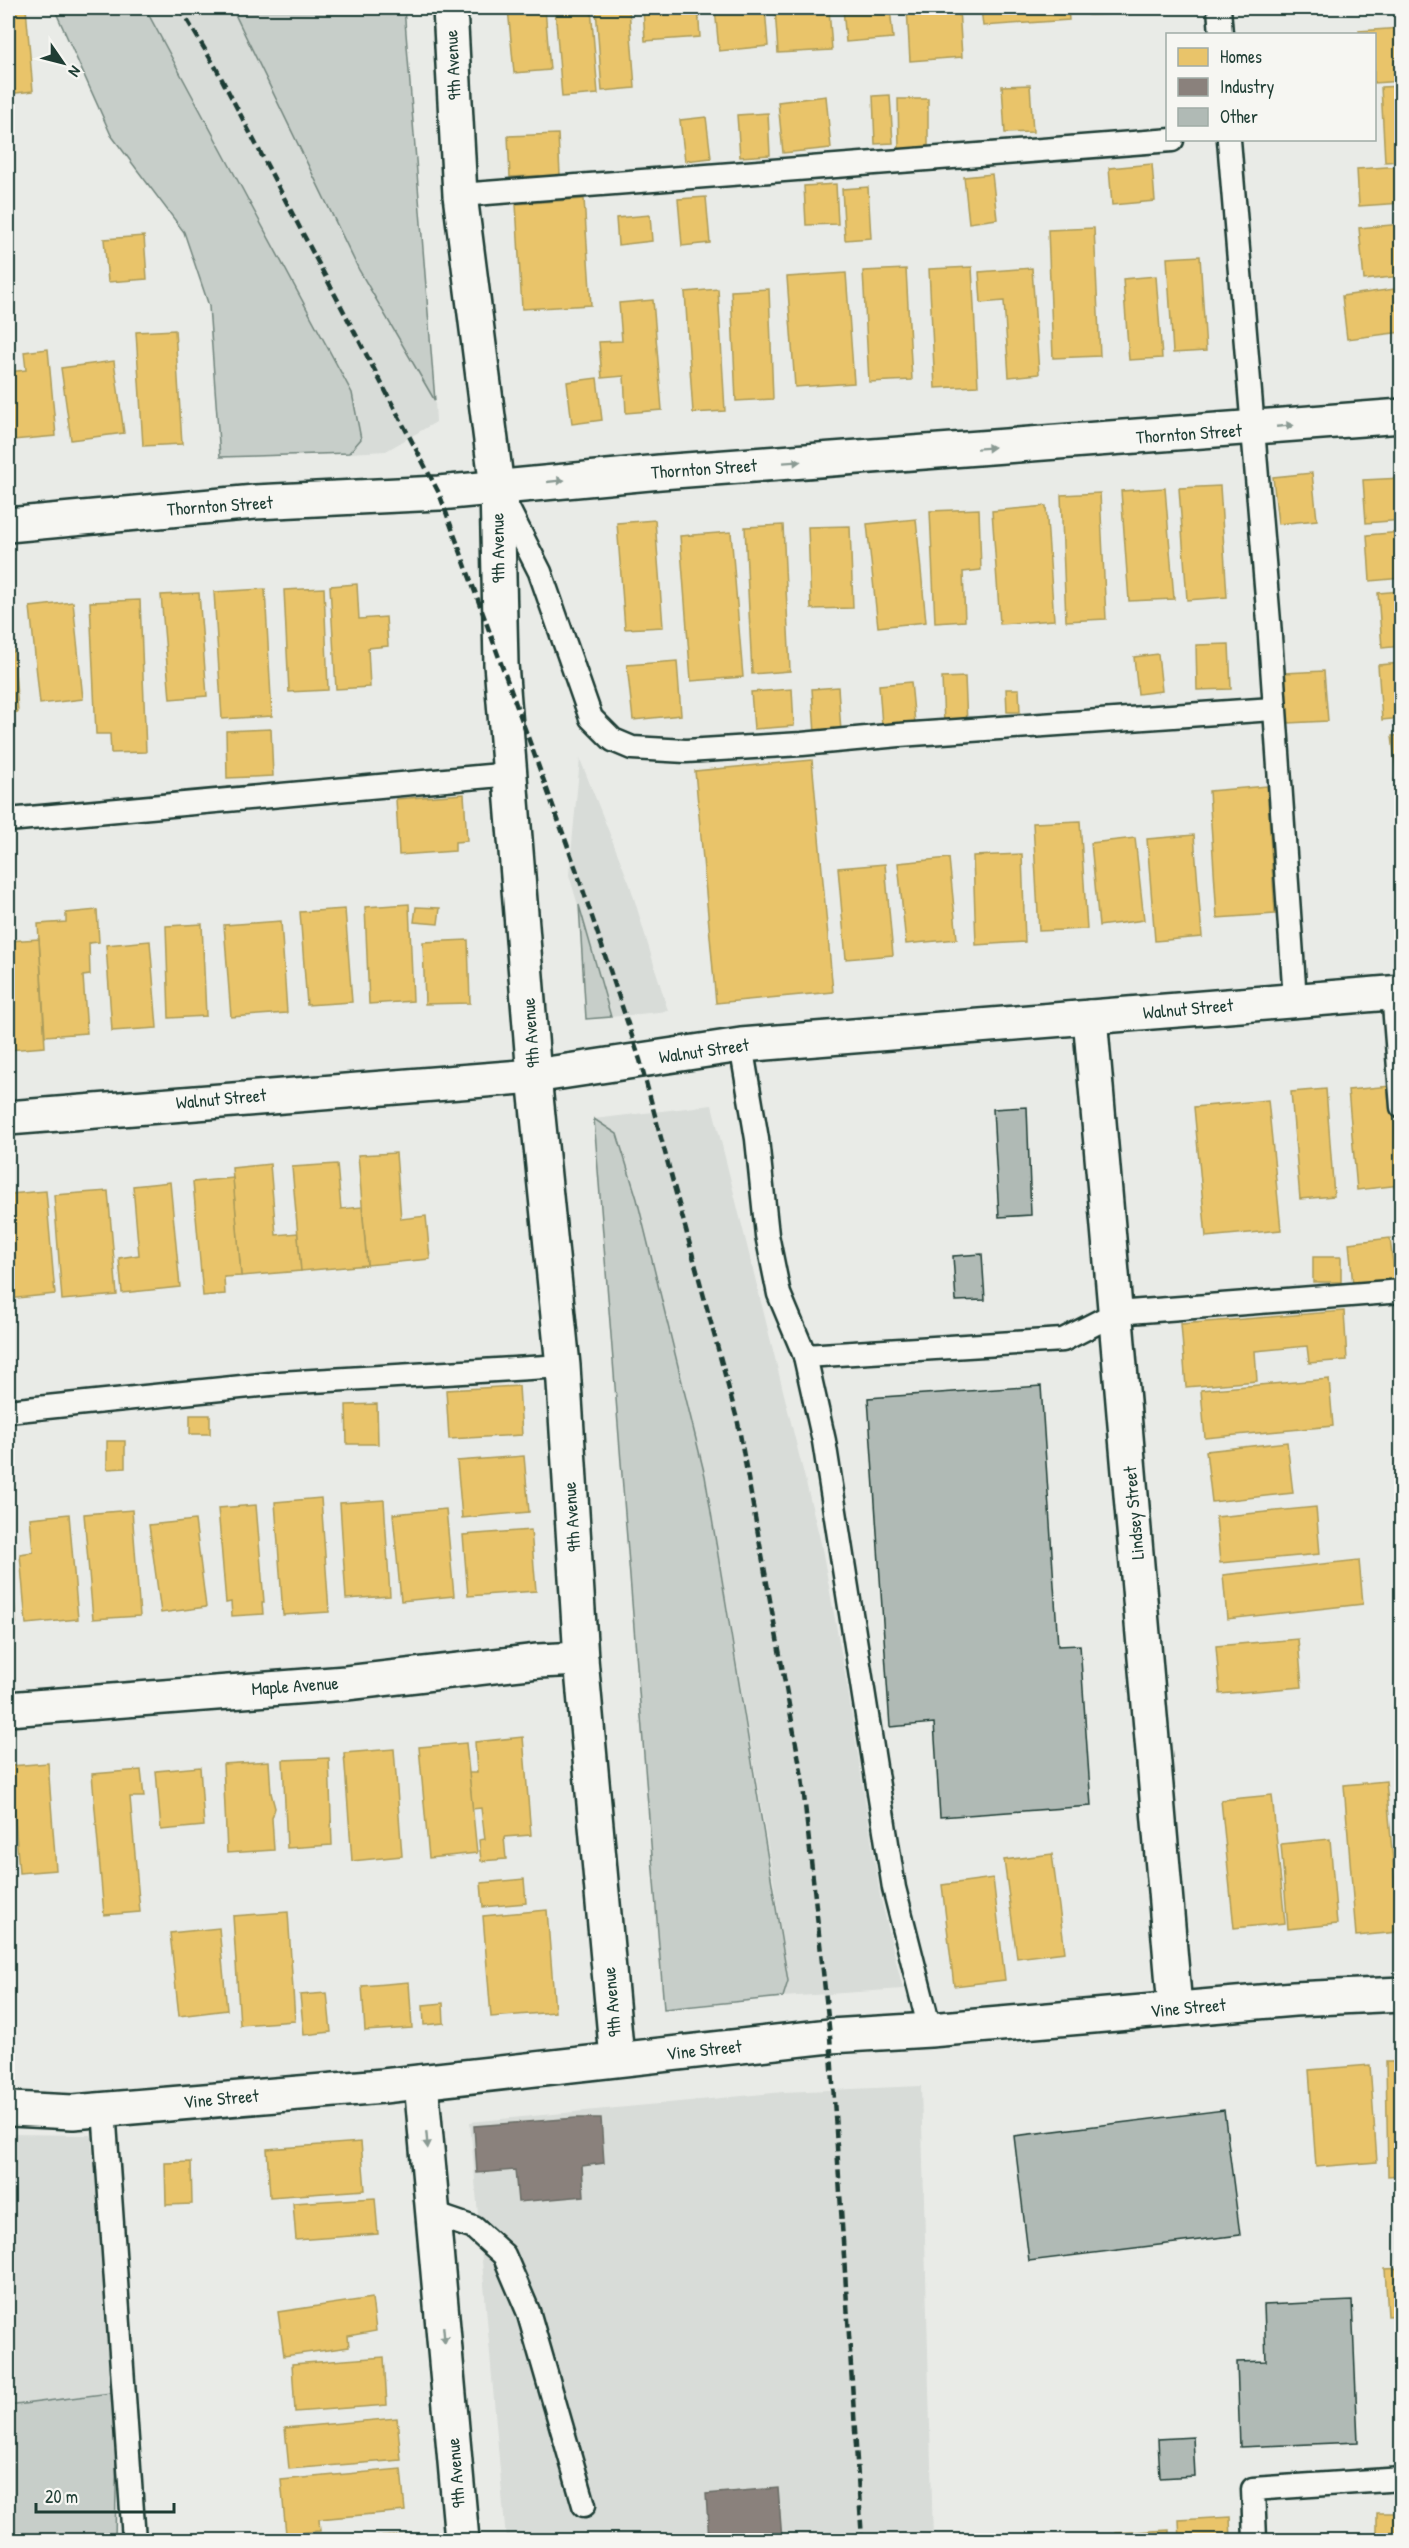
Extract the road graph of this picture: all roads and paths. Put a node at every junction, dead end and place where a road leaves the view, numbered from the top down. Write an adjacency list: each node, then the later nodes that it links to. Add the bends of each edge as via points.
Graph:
1 (450, 8): 6 (street, 9th Avenue)
2 (1219, 8): 3 (lane)
3 (1221, 33)
4 (1166, 140): 6 (lane)
5 (1229, 141): 8 (lane)
6 (460, 195): 9 (street, 9th Avenue)
7 (1401, 416): 8 (street, Thornton Street, one-way to 7)
8 (1253, 429): 9 (street, Thornton Street, one-way to 8, via 660,472); 11 (lane)
9 (497, 488): 10 (street, Thornton Street, via 255,502); 11 (lane, via 540,572 591,718 613,740 632,748 686,751 802,744); 12 (street, 9th Avenue, via 501,664)
10 (8, 525)
11 (1273, 709): 15 (lane)
12 (511, 774): 13 (lane); 18 (street, 9th Avenue)
13 (8, 820)
14 (1397, 992): 15 (street, Walnut Street); 19 (lane)
15 (1295, 1000): 16 (street, Walnut Street)
16 (1090, 1017): 17 (street, Walnut Street); 22 (street, Lindsey Street)
17 (741, 1045): 18 (street, Walnut Street); 23 (lane, via 779,1294)
18 (534, 1076): 20 (street, Walnut Street); 24 (street, 9th Avenue)
19 (1401, 1107)
20 (8, 1118)
21 (1401, 1291): 22 (lane)
22 (1116, 1313): 23 (lane, via 1063,1340); 29 (street, Lindsey Street)
23 (805, 1356): 30 (lane, via 824,1441 894,1888)
24 (563, 1366): 25 (lane, via 280,1383); 26 (street, 9th Avenue)
25 (8, 1411)
26 (581, 1659): 27 (street, Maple Avenue, via 346,1683); 31 (street, 9th Avenue)
27 (8, 1709)
28 (1401, 1994): 29 (street, Vine Street)
29 (1177, 2009): 30 (street, Vine Street)
30 (930, 2030): 31 (street, Vine Street, via 830,2036)
31 (617, 2059): 32 (street, Vine Street)
32 (421, 2082): 34 (street, Vine Street); 35 (street, 9th Avenue, one-way to 35)
33 (9, 2109): 34 (street, Vine Street)
34 (104, 2109): 38 (lane)
35 (433, 2214): 37 (lane, via 474,2228 504,2256 528,2311); 39 (street, 9th Avenue, one-way to 39)
36 (1401, 2479): 40 (lane, via 1253,2489)
37 (584, 2505)
38 (134, 2541)
39 (462, 2541)
40 (1255, 2541)

